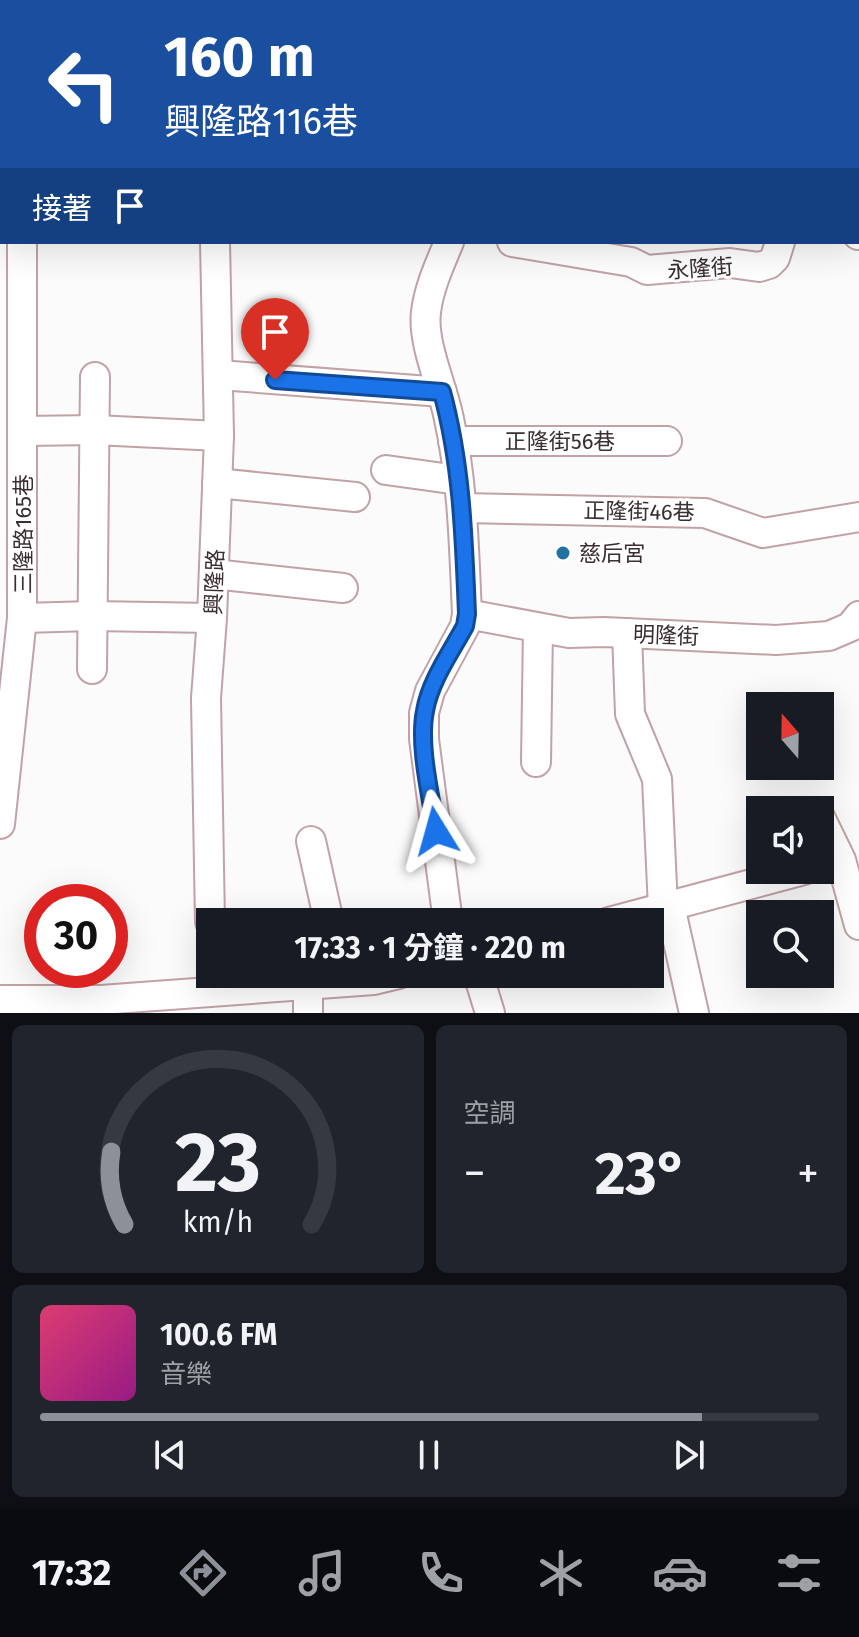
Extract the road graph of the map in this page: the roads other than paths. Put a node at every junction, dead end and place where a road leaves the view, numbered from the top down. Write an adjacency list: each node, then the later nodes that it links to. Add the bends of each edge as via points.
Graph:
1 (22, 244): 11 (street, 三隆路165巷)
2 (215, 244): 7 (street, 興隆路)
3 (448, 244): 9 (street, via 426,314)
4 (537, 244): 6 (street, 永隆街)
5 (779, 244): 6 (street, 永隆街, via 775,258 759,267 730,263 647,270)
6 (595, 249)
7 (219, 375): 9 (street); 12 (street, 興隆路)
8 (95, 377): 10 (street)
9 (442, 392): 13 (street)
10 (95, 430): 11 (street); 12 (street); 24 (street)
11 (23, 431): 26 (street, 三隆路165巷)
12 (219, 436): 17 (street, 興隆路)
13 (453, 441): 14 (street, 正隆街56巷); 16 (street)
14 (667, 441)
15 (386, 470): 16 (street)
16 (458, 480): 19 (street)
17 (217, 483): 18 (street); 21 (street, 興隆路)
18 (355, 497)
19 (462, 508): 20 (street, 正隆街46巷, via 705,513 763,533); 23 (street)
20 (859, 517)
21 (214, 574): 22 (street); 27 (street, 興隆路)
22 (343, 588)
23 (467, 614): 28 (street, 明隆街); 39 (street, via 424,713)
24 (93, 616): 26 (street); 27 (street); 30 (street)
25 (859, 616): 29 (street, 明隆街, via 850,627 829,636 776,640)
26 (22, 618): 32 (street, 三隆路165巷)
27 (212, 618): 37 (street, 興隆路, via 206,698)
28 (538, 628): 29 (street, 明隆街); 31 (street)
29 (627, 633): 36 (street, via 630,714 657,779)
30 (92, 669)
31 (536, 762)
32 (0, 824)
33 (311, 841): 38 (street)
34 (840, 860): 41 (street)
35 (752, 884): 36 (street)
36 (667, 907): 40 (street); 48 (street)
37 (210, 908)
38 (326, 908)
39 (446, 908)
40 (663, 908)
41 (859, 925)
42 (196, 985): 45 (street, via 101,1000)
43 (308, 988): 46 (street)
44 (482, 988): 47 (street)
45 (0, 1000)
46 (308, 1013)
47 (490, 1013)
48 (694, 1013)

